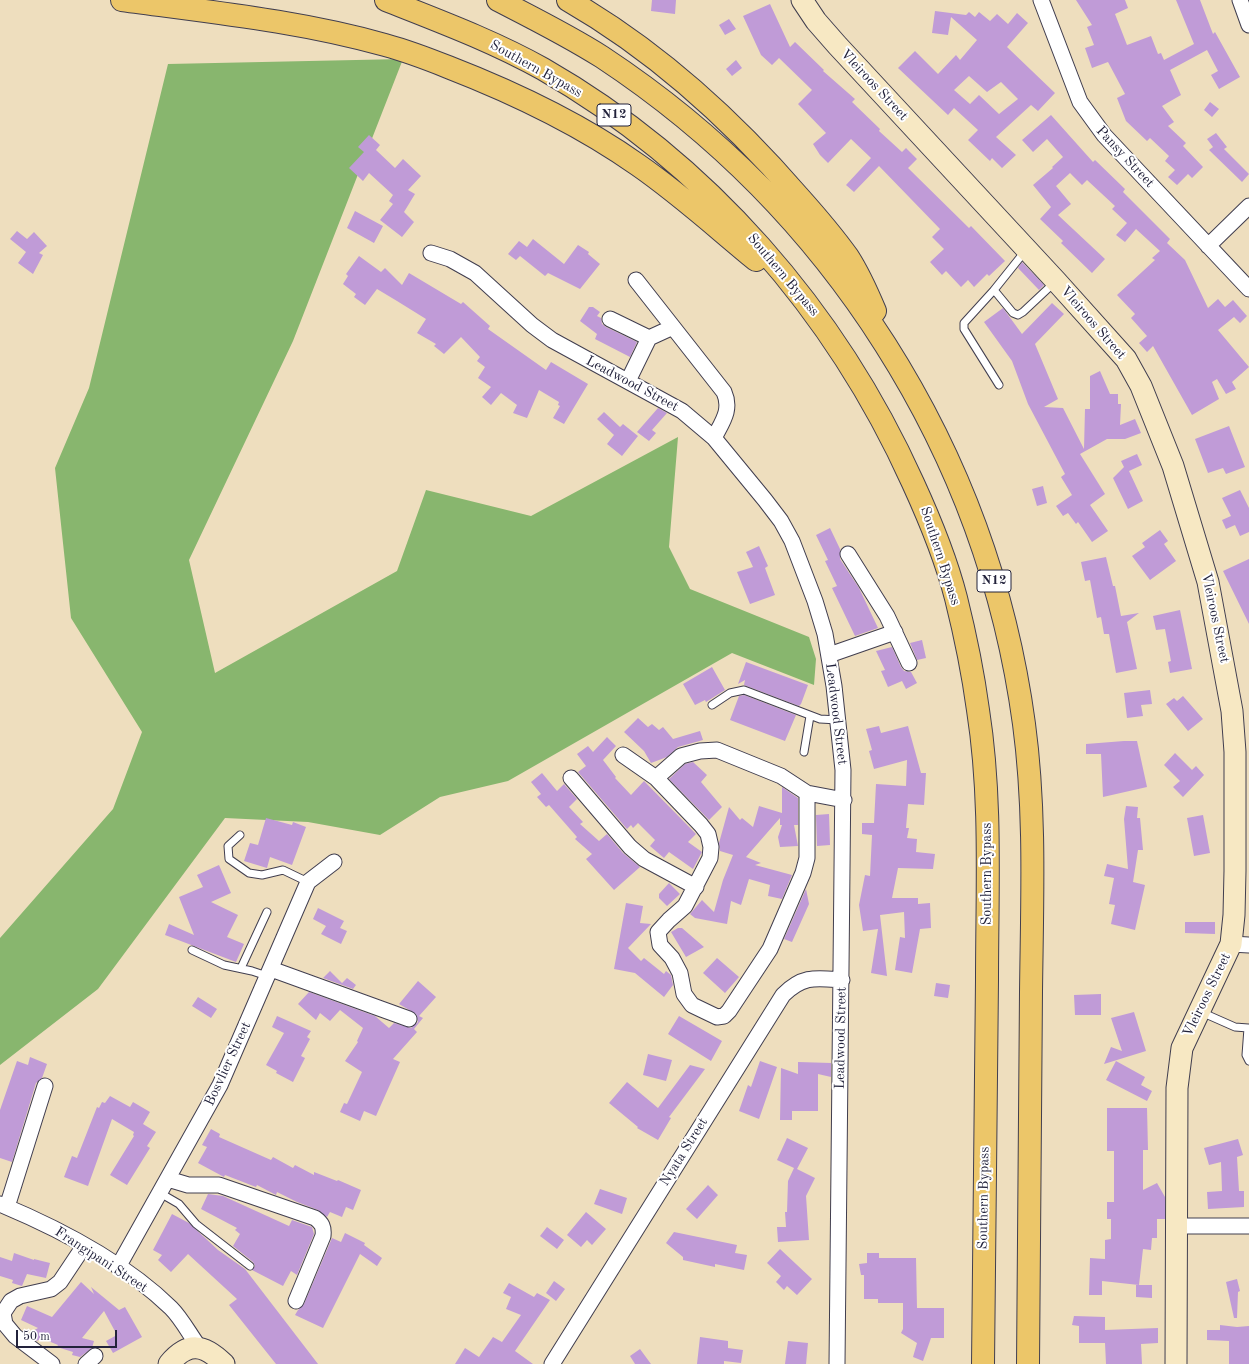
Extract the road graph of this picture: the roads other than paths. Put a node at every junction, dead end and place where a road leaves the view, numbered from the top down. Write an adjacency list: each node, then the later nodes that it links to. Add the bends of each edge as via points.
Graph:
1 (122, 0): 17 (highway, via 241,17 386,45 520,96 567,121 638,165)
2 (386, 0): 17 (highway, Southern Bypass / N12, via 480,38 533,64 618,118 704,189)
3 (498, 0): 21 (highway, N12, via 543,22 599,55 678,113 725,153 767,193 807,237 866,314)
4 (568, 0): 21 (highway, via 612,28 667,70 771,164 847,256 868,294)
5 (802, 0): 11 (street, Vleiroos Street, via 816,21 841,49)
6 (1041, 0): 10 (street, Pansy Street, via 1085,111 1104,135)
7 (1240, 0): 8 (street)
8 (1249, 25)
9 (1249, 206): 10 (street)
10 (1208, 246): 15 (street, Pansy Street)
11 (1027, 249): 14 (street, Vleiroos Street); 16 (lane)
12 (431, 253): 22 (street, Leadwood Street, via 462,264 552,340)
13 (636, 280): 19 (street)
14 (1056, 281): 16 (lane, via 1018,314 1013,313); 43 (street, Vleiroos Street, via 1116,346 1134,372 1173,466 1208,582 1229,689 1235,752 1235,886)
15 (1249, 289)
16 (994, 290): 23 (lane, via 964,323 964,329)
17 (799, 292): 68 (highway, Southern Bypass / N12, via 835,340 873,402 902,456 924,505 956,597 979,711 986,785 988,846)
18 (610, 319): 20 (street)
19 (674, 327): 20 (street); 24 (street, via 724,392 728,402 728,409)
20 (649, 338): 22 (street)
21 (894, 356): 69 (highway, N12, via 931,424 966,499 986,554 1003,613 1024,724 1032,818)
22 (628, 381): 24 (street, Leadwood Street, via 682,411)
23 (999, 385)
24 (714, 438): 27 (street, Leadwood Street, via 773,510 792,541 815,601)
25 (848, 554): 26 (street)
26 (895, 632): 27 (street); 28 (street)
27 (829, 655): 31 (street, Leadwood Street)
28 (909, 663)
29 (712, 706): 30 (lane, via 730,693 744,690)
30 (810, 716): 31 (lane); 32 (lane)
31 (838, 720): 37 (street, Leadwood Street, via 844,770)
32 (804, 752)
33 (623, 754): 35 (street)
34 (571, 778): 41 (street, via 644,859)
35 (656, 778): 36 (street, via 681,756 717,750 782,776); 41 (street, via 708,834 712,847 710,858)
36 (807, 793): 37 (street); 41 (street, via 807,858 801,880 770,950 724,1016 717,1017 692,1005 684,994 672,958 660,945 658,932 685,906)
37 (844, 800): 47 (street, Leadwood Street)
38 (240, 835): 40 (lane, via 228,846 229,859 238,867 249,873 262,874 283,870)
39 (334, 862): 40 (street, Bosvlier Street)
40 (308, 882): 46 (street, Bosvlier Street)
41 (696, 887)
42 (267, 912): 45 (lane)
43 (1240, 945): 48 (street, Vleiroos Street)
44 (192, 950): 45 (lane, via 224,964)
45 (241, 968): 46 (lane)
46 (269, 972): 49 (street); 53 (street, Bosvlier Street, via 220,1085)
47 (842, 980): 66 (street, Nyata Street, via 808,979 798,982 783,995); 67 (street, Leadwood Street)
48 (1198, 1012): 50 (lane, via 1235,1027); 56 (street, Vleiroos Street, via 1182,1048 1179,1070)
49 (409, 1019)
50 (1249, 1027): 51 (lane, via 1246,1055)
51 (1249, 1061)
52 (45, 1086): 55 (street)
53 (168, 1179): 54 (street, Bosvlier Street); 61 (street, via 188,1185 219,1185 321,1222 323,1236)
54 (160, 1193): 59 (lane, via 180,1204 196,1224); 60 (street, Bosvlier Street)
55 (3, 1205): 58 (street, Frangipani Street)
56 (1177, 1226): 57 (street); 70 (street, Vleiroos Street)
57 (1249, 1226)
58 (84, 1246): 60 (street, Frangipani Street); 63 (street, via 60,1282 51,1290 20,1296 11,1301 3,1313 4,1324 15,1336)
59 (250, 1266)
60 (118, 1267): 62 (street, Frangipani Street, via 172,1309)
61 (296, 1301)
62 (199, 1347): 64 (street, via 187,1349); 65 (street, Frangipani Street, via 213,1353)
63 (52, 1364)
64 (168, 1364)
65 (224, 1364)
66 (552, 1364)
67 (837, 1364)
68 (983, 1364)
69 (1028, 1364)
70 (1176, 1364)

